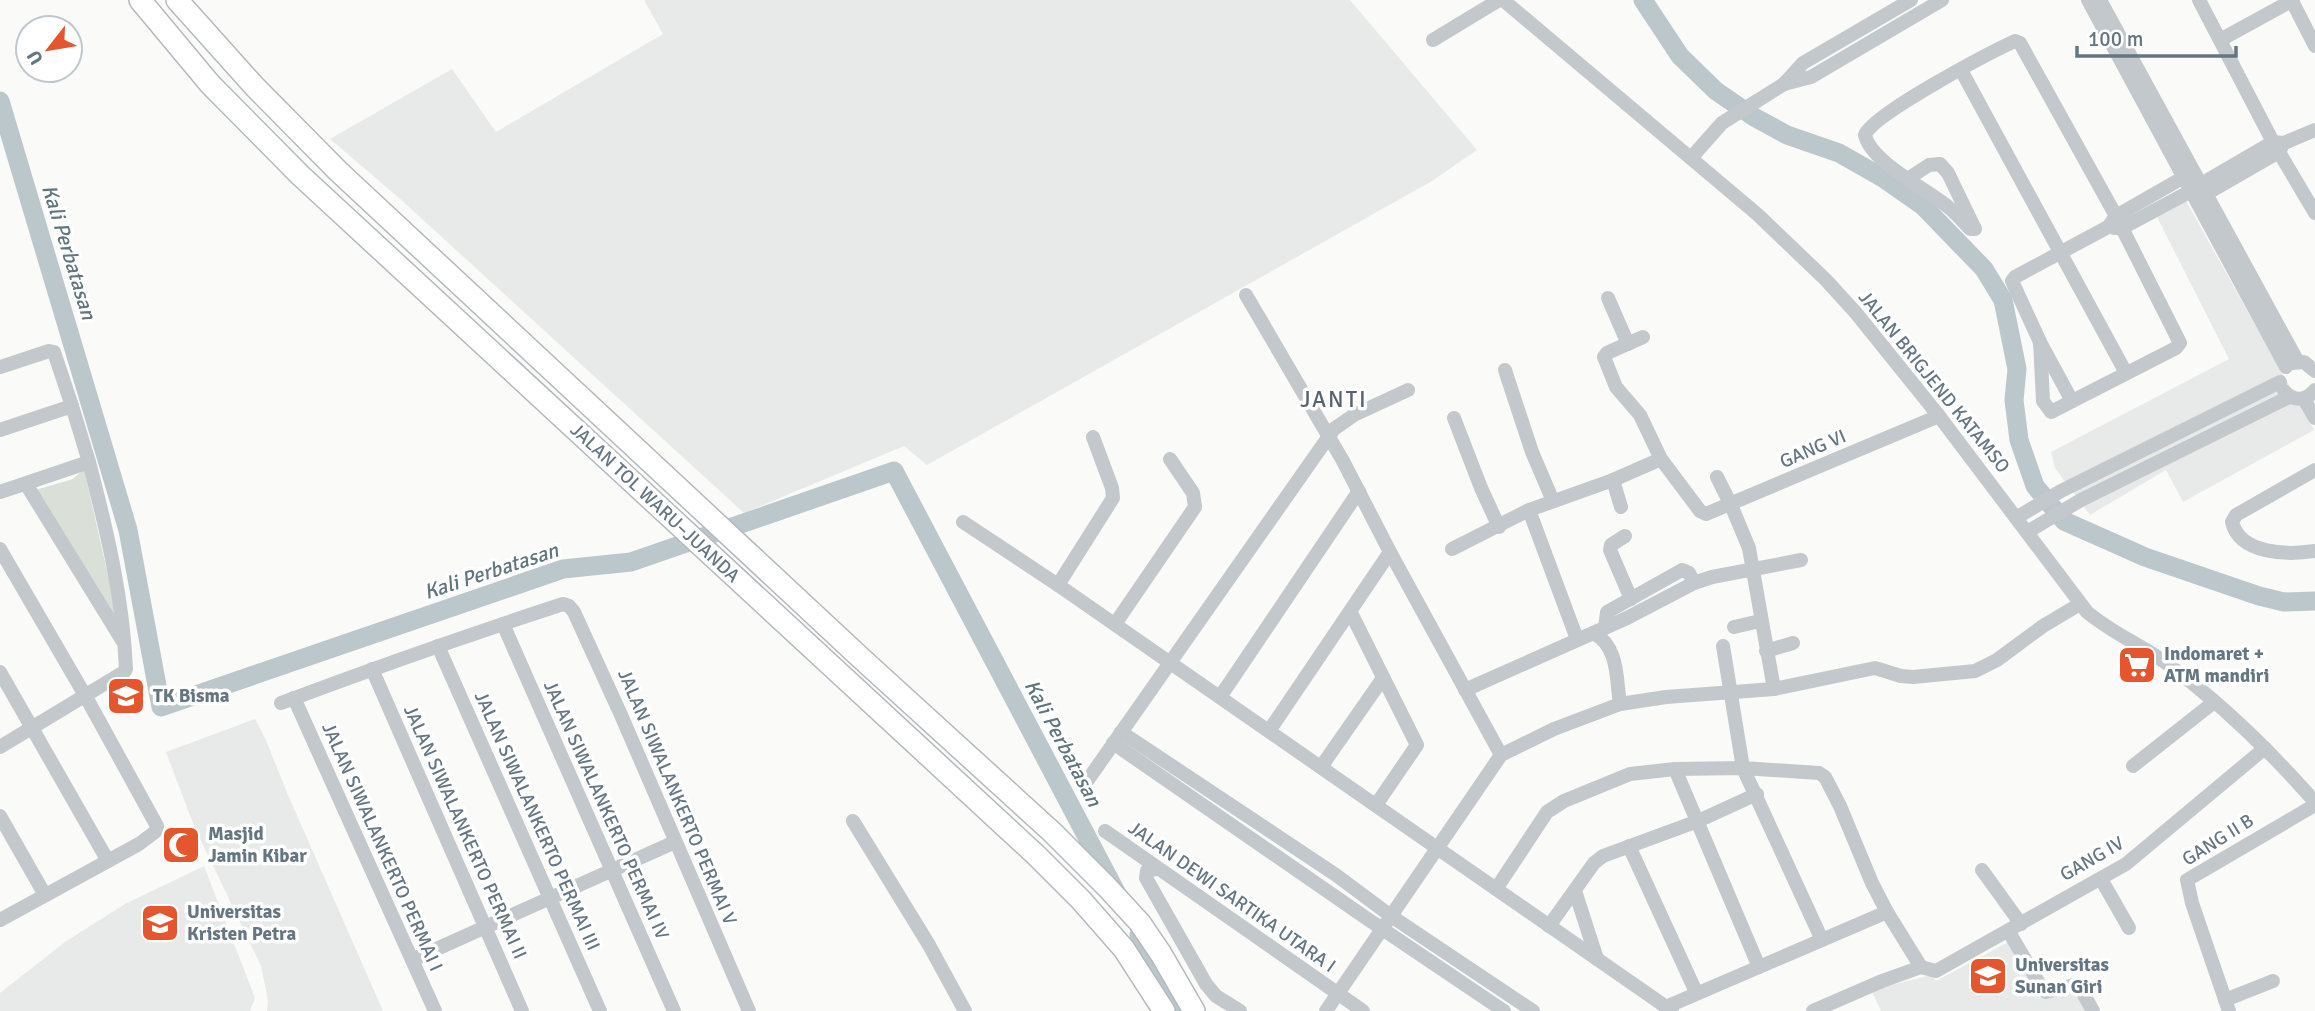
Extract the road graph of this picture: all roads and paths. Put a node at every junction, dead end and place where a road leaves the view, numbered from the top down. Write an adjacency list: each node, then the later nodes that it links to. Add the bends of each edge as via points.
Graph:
1 (140, 0): 158 (highway, JALAN TOL WARU–JUANDA, via 256,131 1036,855 1124,949)
2 (177, 0): 159 (highway, JALAN TOL WARU–JUANDA, via 338,171 1052,832 1140,923)
3 (1501, 0): 10 (street); 17 (street, JALAN BRIGJEND KATAMSO)
4 (1911, 0): 14 (street, via 1803,63)
5 (1942, 0): 14 (street, via 1811,77)
6 (2088, 0): 18 (street)
7 (2100, 0): 20 (street)
8 (2199, 0): 11 (street)
9 (2293, 0): 11 (street); 12 (street)
10 (1433, 40)
11 (2220, 40): 16 (street)
12 (2315, 46)
13 (1961, 70): 19 (street, via 1892,109 1867,129 1865,138 1874,152); 22 (street, via 2014,41 2020,43); 23 (street)
14 (1784, 84): 17 (street, via 1723,123)
15 (2315, 130): 16 (street)
16 (2279, 146): 20 (street); 21 (street)
17 (1691, 158): 40 (street, JALAN BRIGJEND KATAMSO, via 1826,280)
18 (2184, 177): 20 (street); 22 (street)
19 (1909, 178): 19 (street, via 1934,163 1942,165 1975,229)
20 (2199, 189): 22 (street); 29 (street)
21 (2315, 213)
22 (2115, 224): 23 (street); 33 (street, via 2180,343)
23 (2061, 253): 27 (street, via 2012,281); 33 (street)
24 (1246, 295): 44 (street)
25 (1608, 298): 28 (street)
26 (1643, 337): 28 (street)
27 (2040, 342): 38 (street); 38 (street, via 2045,406 2051,412)
28 (1628, 344): 47 (street, via 1605,354 1606,365 1622,395 1640,415)
29 (2292, 364): 32 (street, via 2309,365); 34 (street)
30 (0, 367): 39 (street, via 49,351 57,356)
31 (1505, 370): 58 (street)
32 (2315, 371)
33 (2126, 373): 38 (street)
34 (2280, 382): 37 (street); 49 (street)
35 (1408, 390): 44 (street, via 1354,415)
36 (2312, 393): 37 (street); 42 (street)
37 (2289, 397): 53 (street)
38 (2072, 401)
39 (72, 407): 43 (street); 48 (street)
40 (1939, 416): 60 (street, GANG VI); 63 (street, JALAN BRIGJEND KATAMSO)
41 (1454, 418): 65 (street)
42 (2315, 418)
43 (0, 430)
44 (1328, 436): 56 (street); 90 (street)
45 (1093, 437): 75 (street, via 1113,498)
46 (1170, 459): 81 (street, via 1193,493 1195,507)
47 (1661, 459): 52 (street); 60 (street, GANG VI, via 1703,513)
48 (89, 462): 54 (street); 86 (street, via 109,541)
49 (2109, 467): 53 (street); 55 (street)
50 (2315, 470): 70 (street, via 2236,515 2232,522 2239,536 2257,547 2275,553)
51 (1717, 477): 60 (street)
52 (1613, 480): 58 (street); 61 (street)
53 (2117, 482): 59 (street)
54 (26, 484): 57 (street); 86 (street)
55 (2067, 488): 59 (street); 63 (street)
56 (1359, 491): 71 (street); 98 (street)
57 (0, 492)
58 (1553, 501): 62 (street)
59 (2075, 504): 66 (street)
60 (1731, 505): 73 (street)
61 (1621, 507)
62 (1529, 510): 65 (street); 84 (street)
63 (2017, 518): 66 (street, JALAN BRIGJEND KATAMSO)
64 (963, 522): 75 (street)
65 (1499, 527): 69 (street)
66 (2027, 532): 77 (street, JALAN BRIGJEND KATAMSO)
67 (1625, 536): 76 (street, via 1609,550)
68 (0, 549): 97 (street)
69 (1452, 549)
70 (2315, 551)
71 (1390, 552): 78 (street); 95 (street)
72 (1801, 560): 73 (street)
73 (1753, 569): 74 (street); 79 (street)
74 (1695, 583): 76 (street, via 1682,570); 83 (street)
75 (1058, 585): 81 (street)
76 (1631, 599): 83 (street, via 1608,612)
77 (2080, 604): 94 (street, via 1975,671 1913,677 1875,668); 99 (street, JALAN BRIGJEND KATAMSO, via 2101,624 2160,659)
78 (1351, 612): 93 (street); 102 (street)
79 (1760, 621): 82 (street); 89 (street)
80 (503, 624): 87 (street); 120 (street, JALAN SIWALANKERTO PERMAI V, via 563,604 574,612); 126 (street, JALAN SIWALANKERTO PERMAI IV)
81 (1115, 624): 90 (street)
82 (1734, 627)
83 (1599, 630): 84 (street); 100 (street, via 1610,647)
84 (1577, 639): 95 (street)
85 (1793, 643): 89 (street)
86 (125, 644): 97 (street, via 126,671)
87 (438, 646): 91 (street); 133 (street, JALAN SIWALANKERTO PERMAI III)
88 (1723, 646): 96 (street)
89 (1766, 651): 94 (street)
90 (1170, 662): 98 (street); 103 (street)
91 (372, 669): 137 (street, JALAN SIWALANKERTO PERMAI II); 144 (street, JALAN SIWALANKERTO PERMAI I, via 287,701)
92 (0, 672): 101 (street)
93 (1383, 678): 109 (street); 115 (street, via 1417,744)
94 (1774, 689): 96 (street)
95 (1465, 690): 106 (street)
96 (1732, 693): 100 (street); 110 (street)
97 (86, 697): 101 (street); 123 (street, via 157,826 150,836)
98 (1220, 697): 102 (street)
99 (2214, 702): 105 (street, JALAN BRIGJEND KATAMSO); 108 (street)
100 (1620, 704): 106 (street)
101 (32, 728): 104 (street); 123 (street)
102 (1269, 731): 109 (street)
103 (1117, 737): 107 (street); 112 (street)
104 (0, 747)
105 (2265, 748): 114 (street, JALAN BRIGJEND KATAMSO); 128 (street, GANG IV, via 2150,846)
106 (1501, 755): 122 (street)
107 (1144, 756): 127 (street); 129 (street)
108 (2133, 766)
109 (1321, 767): 115 (street)
110 (1743, 768): 111 (street); 113 (street); 134 (street, via 1822,774)
111 (1675, 769): 118 (street); 130 (street, via 1630,774 1555,806 1538,822)
112 (1085, 784)
113 (1757, 794): 118 (street); 142 (street)
114 (2315, 804): 150 (street, GANG II B, via 2187,880)
115 (1376, 806): 122 (street)
116 (0, 816): 132 (street)
117 (853, 821): 157 (street)
118 (1698, 821): 121 (street); 145 (street)
119 (1105, 831): 124 (street, JALAN DEWI SARTIKA UTARA I)
120 (675, 842): 126 (street); 156 (street, JALAN SIWALANKERTO PERMAI V)
121 (1629, 846): 131 (street, via 1598,860); 148 (street)
122 (1438, 848): 130 (street); 135 (street)
123 (108, 860): 132 (street)
124 (1157, 869): 149 (street, JALAN DEWI SARTIKA UTARA I); 160 (street, via 1147,871 1146,878 1206,984)
125 (1982, 870): 139 (street)
126 (614, 871): 133 (street); 155 (street, JALAN SIWALANKERTO PERMAI IV)
127 (1333, 873): 129 (street); 135 (street)
128 (2101, 879): 139 (street, GANG IV); 140 (street)
129 (1323, 888): 141 (street)
130 (1496, 889): 138 (street)
131 (1575, 891): 138 (street); 143 (street)
132 (45, 895): 136 (street)
133 (550, 900): 137 (street); 154 (street, JALAN SIWALANKERTO PERMAI III)
134 (1886, 912): 142 (street); 146 (street)
135 (1391, 916): 141 (street); 164 (street)
136 (0, 920)
137 (485, 926): 144 (street); 153 (street, JALAN SIWALANKERTO PERMAI II)
138 (1549, 926): 143 (street)
139 (2015, 928): 146 (street, GANG IV, via 1936,971); 166 (street, via 2043,990 2078,984)
140 (2130, 928)
141 (1382, 929): 149 (street); 163 (street)
142 (1822, 940): 145 (street)
143 (1597, 959): 151 (street)
144 (412, 960): 152 (street, JALAN SIWALANKERTO PERMAI I)
145 (1759, 967): 148 (street)
146 (1921, 967): 165 (street, GANG IV)
147 (2273, 981): 150 (street)
148 (1696, 992): 151 (street)
149 (1338, 993): 161 (street); 162 (street, JALAN DEWI SARTIKA UTARA I)
150 (2227, 1005)
151 (1669, 1009)
152 (435, 1011)
153 (522, 1011)
154 (600, 1011)
155 (674, 1011)
156 (748, 1011)
157 (965, 1011)
158 (1164, 1011)
159 (1194, 1011)
160 (1240, 1011)
161 (1326, 1011)
162 (1363, 1011)
163 (1504, 1011)
164 (1533, 1011)
165 (1813, 1011)
166 (2094, 1011)

